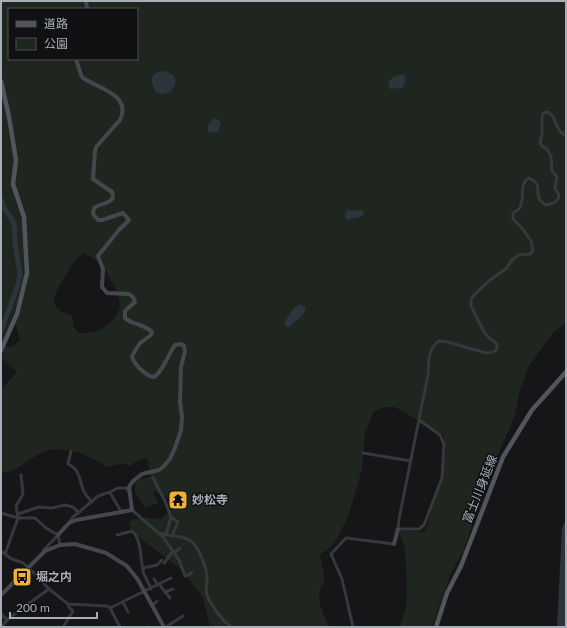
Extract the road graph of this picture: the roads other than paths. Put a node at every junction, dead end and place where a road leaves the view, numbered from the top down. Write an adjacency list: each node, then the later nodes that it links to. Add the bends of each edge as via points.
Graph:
1 (76, 60): 13 (street, via 83,78 119,99 123,108 120,120 95,151 93,179 109,189 113,195 108,203 98,204 93,214 98,220 102,220 123,213 129,220 98,256 103,269 102,288 107,293 128,294 136,300 125,311 124,318 142,324 152,332 140,343 132,356 133,361 146,374 154,377 159,373 175,344 184,346 185,351 181,367 182,423 175,448 163,467 133,480 129,488)
2 (1, 81): 4 (main road, via 16,160 12,184 24,216 27,273 16,314)
3 (566, 136): 6 (street, via 559,131 552,115 548,112 543,113 540,142 551,157 552,171 557,177 555,188 559,195 558,199 546,205 540,202 536,184 529,178 526,180 521,204 513,213 512,219 531,241 533,251 530,254 518,255 471,299 471,306 483,330 497,344 495,352 486,353 439,341 430,354)
4 (1, 350)
5 (566, 372): 63 (main road, 富士川身延線, via 532,410 503,457 463,560 447,593)
6 (419, 420): 9 (street); 22 (street, via 440,434 443,439 442,478 424,525 419,529)
7 (71, 451): 14 (street, via 68,464 74,467 84,492)
8 (363, 453): 9 (street)
9 (411, 460): 22 (street)
10 (21, 475): 19 (street, via 23,494 16,506)
11 (153, 477): 20 (street)
12 (110, 492): 13 (street, via 123,487); 14 (street, via 98,496); 16 (street)
13 (130, 493): 15 (street)
14 (92, 502): 18 (street)
15 (132, 510): 16 (street); 23 (street)
16 (121, 512): 21 (street)
17 (1, 513): 19 (street)
18 (79, 513): 19 (street, via 73,507 65,505 39,507); 21 (street)
19 (18, 516): 24 (street, via 35,518); 33 (street)
20 (171, 516): 26 (street); 27 (street, via 178,522)
21 (69, 523): 24 (street)
22 (398, 529): 28 (street)
23 (158, 533): 26 (street); 32 (street)
24 (58, 535): 29 (street); 34 (street)
25 (117, 535): 36 (street, via 132,531 134,533)
26 (166, 535): 27 (street)
27 (172, 536): 61 (street, via 185,538 197,548 207,573 207,596)
28 (394, 544): 62 (street, via 346,538 331,554 342,579)
29 (60, 545): 34 (street, via 48,549); 44 (street, via 74,544 106,553 130,570)
30 (180, 548): 32 (street)
31 (1, 551): 33 (street)
32 (174, 552): 36 (street, via 157,565); 37 (street, via 185,576)
33 (5, 554): 35 (street)
34 (39, 556): 35 (street)
35 (28, 568): 42 (street); 46 (street)
36 (143, 568): 41 (street)
37 (192, 573)
38 (171, 578): 40 (street)
39 (154, 579): 40 (street)
40 (158, 585): 41 (street); 45 (street)
41 (151, 588): 44 (street)
42 (49, 589): 50 (street); 56 (street, via 34,596)
43 (173, 589): 45 (street)
44 (144, 592): 49 (street); 51 (street)
45 (165, 592): 47 (street)
46 (1, 595)
47 (170, 598)
48 (157, 601): 51 (street)
49 (123, 602): 52 (street); 53 (street)
50 (68, 604): 52 (street); 58 (street, via 73,611)
51 (152, 606): 60 (street)
52 (110, 608): 59 (street)
53 (128, 612)
54 (1, 614): 56 (street)
55 (183, 616): 60 (street)
56 (7, 620): 57 (street)
57 (2, 627)
58 (62, 627)
59 (120, 627)
60 (165, 627)
61 (231, 627)
62 (353, 627)
63 (436, 627)

